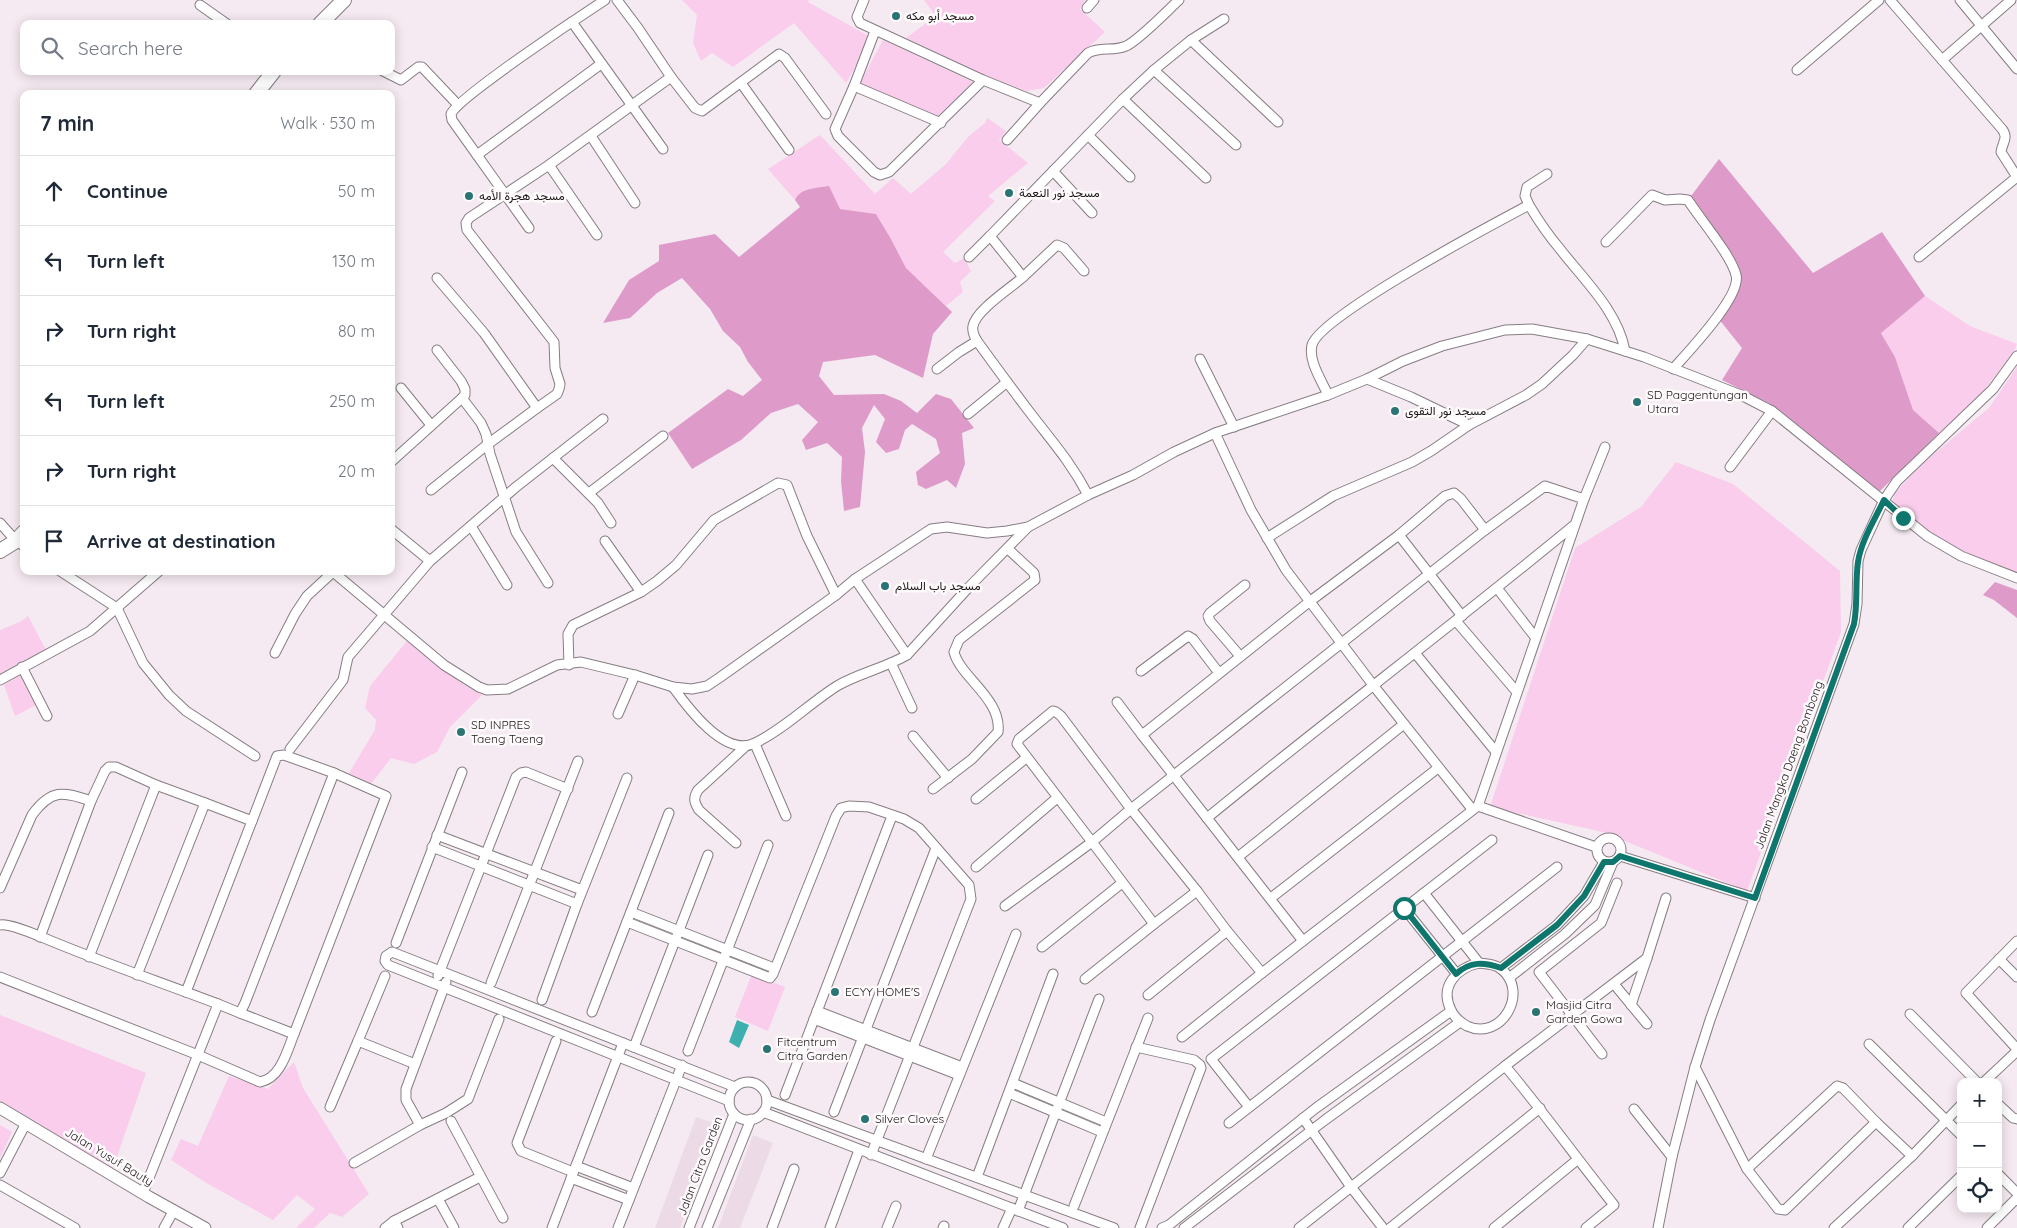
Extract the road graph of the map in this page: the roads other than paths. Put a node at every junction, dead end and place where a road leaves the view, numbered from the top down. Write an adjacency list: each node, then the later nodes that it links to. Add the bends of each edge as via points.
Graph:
1 (344, 0): 15 (main road)
2 (604, 0): 16 (street)
3 (617, 0): 27 (street)
4 (864, 0): 18 (street, via 857,17 860,23)
5 (1094, 0): 12 (street)
6 (1179, 0): 33 (street, via 1129,46 1088,53)
7 (1879, 0): 24 (street)
8 (1890, 0): 20 (street)
9 (1960, 0): 17 (street)
10 (2011, 0): 17 (street)
11 (200, 4): 14 (street)
12 (1087, 8)
13 (1224, 19): 19 (street)
14 (222, 20)
15 (326, 20)
16 (572, 22): 21 (street); 34 (street)
17 (1982, 25): 20 (street); 22 (street)
18 (876, 31): 28 (street); 30 (street)
19 (1191, 40): 23 (street); 37 (street)
20 (1942, 60): 51 (street, via 2005,133 2001,152)
21 (601, 64): 35 (street); 45 (street)
22 (2017, 69)
23 (1154, 70): 32 (street); 42 (street)
24 (1797, 70)
25 (271, 75): 31 (main road)
26 (391, 75): 34 (street, via 401,80 422,67)
27 (671, 77): 29 (street, via 695,108 702,111); 35 (street)
28 (983, 80): 33 (street); 38 (street)
29 (741, 83): 36 (street, via 775,56 782,55); 44 (street)
30 (854, 86): 38 (street); 38 (street, via 835,126 836,133 880,175 889,172)
31 (259, 90)
32 (1123, 99): 39 (street); 50 (street)
33 (1040, 103): 41 (street)
34 (458, 105): 45 (street, via 453,110 452,120)
35 (631, 106): 40 (street); 43 (street)
36 (826, 114)
37 (1278, 122)
38 (940, 123)
39 (1088, 135): 47 (street); 49 (street)
40 (591, 136): 46 (street); 53 (street)
41 (1007, 140)
42 (1236, 145)
43 (663, 149)
44 (789, 150)
45 (477, 155): 52 (street)
46 (549, 165): 52 (street); 57 (street)
47 (1054, 171): 55 (street); 58 (street)
48 (1547, 174): 54 (street, via 1527,187 1525,196)
49 (1130, 177)
50 (1206, 178)
51 (2017, 178): 61 (street)
52 (504, 196): 56 (street); 78 (street, via 469,218 466,228 554,342 559,389)
53 (634, 203)
54 (1529, 205): 68 (street, via 1608,311 1622,334); 76 (street, via 1385,286 1317,337 1312,346 1313,359)
55 (1092, 212)
56 (529, 228)
57 (597, 235)
58 (990, 236): 60 (street); 63 (street)
59 (1606, 242): 72 (street, via 1652,195 1665,200 1684,199 1688,200 1731,262 1738,282 1734,293)
60 (969, 257)
61 (1919, 257)
62 (1084, 271): 63 (street, via 1059,245)
63 (1024, 277): 66 (street, via 977,316 972,327)
64 (438, 278): 78 (street, via 484,333)
65 (1587, 339): 68 (street); 73 (street, via 1532,329 1505,330 1442,346); 83 (street, via 1542,384)
66 (977, 341): 71 (street); 74 (street)
67 (437, 350): 77 (street, via 464,385)
68 (1625, 350): 72 (street)
69 (2017, 356): 97 (street, Jalan Mangka Daeng Bombong, via 1993,389 1897,481)
70 (1200, 359): 84 (street)
71 (937, 369)
72 (1674, 369): 79 (street)
73 (1367, 379): 76 (street); 83 (street)
74 (1007, 382): 80 (street); 94 (street, via 1062,451)
75 (400, 388): 82 (street)
76 (1328, 395): 84 (street)
77 (462, 398): 82 (street); 87 (street, via 481,423)
78 (537, 408): 87 (street)
79 (1772, 411): 91 (street); 97 (street)
80 (968, 414)
81 (603, 419): 90 (street)
82 (431, 425): 89 (street)
83 (1468, 425): 106 (street, via 1412,462 1333,496)
84 (1234, 427): 85 (street)
85 (1215, 433): 94 (street); 106 (street)
86 (663, 436): 93 (street)
87 (488, 444): 92 (street); 95 (street)
88 (1605, 447): 96 (street)
89 (395, 458)
90 (553, 458): 93 (street); 95 (street)
91 (1730, 466)
92 (431, 490)
93 (589, 493): 99 (street)
94 (1088, 495): 102 (street)
95 (505, 497): 100 (street); 120 (street, via 516,532)
96 (1584, 499): 101 (street); 103 (street, via 1545,486)
97 (1884, 500): 118 (street, via 1945,548); 204 (street, Jalan Mangka Daeng Bombong, via 1858,561 1854,624)
98 (0, 523): 107 (street)
99 (611, 523)
100 (471, 526): 112 (street); 121 (street)
101 (1574, 526): 123 (street); 130 (street)
102 (1028, 527): 110 (street); 119 (street, via 987,533 946,527 931,529)
103 (1485, 530): 105 (street, via 1454,493 1445,496); 113 (street)
104 (395, 532): 112 (street)
105 (1399, 534): 113 (street); 126 (street)
106 (1267, 538): 126 (street)
107 (20, 539)
108 (20, 541): 111 (main road)
109 (605, 541): 124 (street)
110 (1008, 548): 134 (street); 164 (street, via 1034,573 1035,580 959,640 954,652 993,708 998,719 998,732)
111 (0, 551)
112 (430, 561): 128 (street)
113 (1430, 574): 129 (street); 131 (street)
114 (66, 575): 127 (street)
115 (154, 575): 127 (street)
116 (330, 575): 132 (street, via 307,596)
117 (337, 575): 128 (street)
118 (2017, 578)
119 (855, 579): 125 (street); 134 (street)
120 (548, 583)
121 (507, 585)
122 (1245, 585): 135 (street, via 1208,616)
123 (1498, 588): 129 (street); 130 (street)
124 (641, 592): 125 (street, via 676,566 714,520 781,482 788,488); 137 (street, via 571,627 568,634)
125 (836, 595): 144 (street, via 707,686 692,689)
126 (1309, 602): 131 (street); 135 (street)
127 (117, 608): 138 (street, via 90,631); 156 (street, via 143,663 169,695)
128 (384, 615): 137 (street, via 444,665 479,688 508,689 557,665); 154 (street, via 348,657 343,680)
129 (1459, 619): 133 (street); 145 (street)
130 (1535, 637): 145 (street)
131 (1343, 644): 143 (street); 162 (street)
132 (275, 652)
133 (1415, 653): 143 (street); 155 (street)
134 (907, 655): 136 (street)
135 (1240, 656): 140 (street)
136 (890, 663): 147 (street); 153 (street, via 837,686)
137 (569, 664): 141 (street, via 581,662)
138 (22, 667): 142 (street); 149 (street)
139 (1141, 671): 140 (street, via 1188,636)
140 (1220, 673): 151 (street)
141 (635, 675): 144 (street); 148 (street)
142 (0, 680)
143 (1373, 685): 150 (street); 177 (street)
144 (673, 687): 153 (street, via 686,705 720,738 729,744)
145 (1516, 691): 155 (street)
146 (1117, 702): 151 (street)
147 (912, 708)
148 (618, 714)
149 (47, 716)
150 (1404, 724): 159 (street); 189 (street)
151 (1142, 735): 162 (street)
152 (913, 736): 164 (street)
153 (750, 745): 175 (street); 182 (street, via 694,796 699,810)
154 (290, 749)
155 (1496, 752): 172 (street)
156 (255, 756)
157 (1026, 758): 168 (street); 169 (street); 173 (street, via 1018,747 1019,739 1053,711 1056,712)
158 (578, 761): 166 (street)
159 (1438, 768): 172 (street); 202 (street)
160 (462, 772): 179 (street)
161 (334, 773): 178 (street, via 280,754); 253 (street); 261 (street, via 386,796)
162 (1174, 776): 173 (street); 177 (street)
163 (627, 778): 199 (street)
164 (948, 778): 167 (street)
165 (156, 785): 170 (street, via 116,767 109,767); 171 (street); 226 (street)
166 (568, 789): 187 (street, via 526,772 521,773 516,777); 194 (street)
167 (933, 789)
168 (1057, 798): 181 (street); 192 (street)
169 (976, 799)
170 (92, 801): 198 (street, via 60,793 48,798 32,816); 217 (street)
171 (205, 803): 178 (street); 236 (street)
172 (1475, 808): 185 (street); 221 (street)
173 (1131, 809): 181 (street); 200 (street)
174 (669, 813): 208 (street)
175 (786, 816)
176 (892, 816): 186 (street, via 919,828); 230 (street, via 869,808 841,808); 255 (street)
177 (1207, 818): 189 (street)
178 (252, 821): 245 (street)
179 (437, 835): 184 (street); 187 (street)
180 (1492, 840): 201 (street)
181 (1092, 842): 195 (street); 206 (street)
182 (736, 843)
183 (768, 845): 224 (street)
184 (432, 847): 191 (street); 222 (street)
185 (1596, 847): 190 (street, via 1598,856); 190 (street, via 1600,840 1608,837 1616,840 1621,847)
186 (936, 848): 262 (street); 272 (street, via 969,885 971,899)
187 (485, 854): 191 (street); 194 (street)
188 (708, 855): 213 (street)
189 (1238, 857): 202 (street)
190 (1612, 860): 204 (street); 212 (street); 216 (street, via 1595,905)
191 (481, 866): 197 (street); 232 (street)
192 (976, 867)
193 (1557, 867): 218 (street)
194 (535, 874): 197 (street); 199 (street)
195 (1122, 883): 210 (street); 223 (street)
196 (1616, 883): 256 (street, via 1601,923 1539,972)
197 (530, 885): 205 (street); 242 (street)
198 (0, 888)
199 (582, 890): 205 (street)
200 (1197, 890): 210 (street); 214 (street)
201 (1424, 893): 207 (street); 218 (street)
202 (1271, 898): 221 (street)
203 (1666, 898): 227 (street)
204 (1755, 898): 279 (street, Jalan Mangka Daeng Bombong)
205 (577, 904): 247 (street)
206 (1005, 906)
207 (1404, 908): 225 (street); 292 (street, via 1211,1060)
208 (631, 912): 209 (street); 213 (street)
209 (627, 922): 220 (street); 252 (street)
210 (1154, 924): 241 (street)
211 (0, 925): 217 (street)
212 (1557, 925): 216 (street); 231 (street)
213 (679, 930): 220 (street); 224 (street)
214 (1227, 931): 233 (street); 246 (street)
215 (1016, 934): 280 (street)
216 (1565, 934): 240 (street)
217 (40, 937): 226 (street)
218 (1462, 940): 225 (street); 229 (street)
219 (2017, 940): 228 (street)
220 (674, 941): 224 (street); 268 (street)
221 (1303, 941): 233 (street)
222 (396, 943)
223 (1042, 947)
224 (727, 955): 230 (street); 230 (street, via 770,978); 271 (street)
225 (1442, 956): 235 (street); 292 (street)
226 (88, 957): 236 (street)
227 (1647, 958): 243 (street); 250 (street)
228 (1999, 959): 239 (street); 270 (street, via 1966,993)
229 (1479, 963): 231 (street); 235 (street)
230 (774, 968)
231 (1501, 968): 240 (street)
232 (445, 973): 244 (street); 244 (street, via 392,952 386,956 388,965); 266 (street)
233 (1262, 973): 263 (street)
234 (1053, 974): 284 (street)
235 (1456, 974): 251 (street, via 1449,985 1447,998)
236 (138, 975): 245 (street)
237 (385, 976): 264 (street)
238 (0, 977): 274 (street)
239 (2017, 977)
240 (1509, 978): 259 (street, via 1513,996 1505,1018 1484,1029)
241 (1085, 979)
242 (491, 983)
243 (1614, 984): 250 (street); 256 (street)
244 (440, 985): 275 (street); 276 (street)
245 (186, 992): 249 (street)
246 (1148, 995)
247 (542, 1000)
248 (1100, 1000): 290 (street)
249 (218, 1004): 253 (street); 274 (street)
250 (1631, 1005): 260 (street)
251 (1451, 1011): 259 (street); 294 (street)
252 (592, 1012)
253 (240, 1013): 261 (street)
254 (1910, 1014): 281 (street)
255 (815, 1015): 262 (street); 287 (street)
256 (1572, 1016): 273 (street); 278 (street)
257 (1148, 1018): 269 (street)
258 (499, 1019): 313 (street, via 468,1099)
259 (1460, 1022): 306 (street)
260 (1647, 1024)
261 (294, 1034): 274 (street, via 281,1066 260,1082)
262 (864, 1034): 272 (street); 300 (street)
263 (1182, 1037)
264 (358, 1041): 276 (street); 291 (street)
265 (556, 1041): 327 (street, via 517,1143 521,1152)
266 (623, 1042): 268 (street); 275 (street)
267 (1869, 1044): 307 (street)
268 (634, 1047): 277 (street)
269 (1136, 1047): 309 (street); 365 (street, via 1194,1060 1201,1068)
270 (2017, 1050): 282 (street)
271 (688, 1051)
272 (911, 1051): 280 (street); 317 (street)
273 (1602, 1054)
274 (198, 1055): 336 (street)
275 (618, 1056): 283 (street); 327 (street)
276 (415, 1064): 313 (street, via 405,1095)
277 (682, 1066): 283 (street); 285 (street)
278 (1505, 1066): 295 (street); 334 (street)
279 (1695, 1067): 320 (street, Jalan Mangka Daeng Bombong); 326 (street)
280 (960, 1071): 322 (street)
281 (1973, 1078)
282 (1988, 1078)
283 (676, 1079): 289 (street); 335 (street)
284 (1013, 1083): 286 (street); 290 (street)
285 (735, 1088): 288 (street, via 745,1082 755,1083 764,1090); 289 (street)
286 (1009, 1093): 301 (street); 330 (street)
287 (785, 1095)
288 (767, 1100): 299 (street); 317 (street)
289 (729, 1102): 302 (street)
290 (1059, 1103): 301 (street); 309 (street)
291 (330, 1107)
292 (1249, 1107): 311 (street)
293 (0, 1108): 312 (street, Jalan Yusuf Bauty)
294 (1316, 1108): 303 (street); 306 (street)
295 (1540, 1108): 323 (street); 369 (street)
296 (2002, 1108): 305 (street)
297 (1634, 1109): 320 (street)
298 (1957, 1109): 307 (street)
299 (763, 1112): 304 (street); 318 (street)
300 (834, 1112)
301 (1056, 1113): 316 (street); 338 (street)
302 (734, 1114): 304 (street); 357 (street, Jalan Citra Garden)
303 (1303, 1118): 314 (street); 348 (street)
304 (751, 1119): 358 (street)
305 (2017, 1119)
306 (1325, 1120): 314 (street)
307 (1946, 1120): 315 (street); 321 (street)
308 (451, 1121): 329 (street)
309 (1106, 1122): 316 (street)
310 (1876, 1122): 321 (street); 326 (street, via 1843,1088 1837,1086); 326 (street, via 1785,1210 1778,1209)
311 (1229, 1123)
312 (26, 1124): 328 (street); 336 (street, Jalan Yusuf Bauty)
313 (420, 1125): 324 (street)
314 (1312, 1130): 334 (street); 366 (street)
315 (1957, 1131)
316 (1102, 1132): 343 (street)
317 (876, 1140): 319 (street); 322 (street)
318 (859, 1150): 319 (street); 360 (street)
319 (871, 1155): 345 (street)
320 (1672, 1156): 372 (street, Jalan Mangka Daeng Bombong)
321 (1912, 1156): 373 (street)
322 (926, 1159): 330 (street)
323 (1577, 1160): 370 (street); 371 (street, via 1614,1205)
324 (354, 1163)
325 (794, 1169): 359 (street)
326 (1747, 1169)
327 (573, 1172): 335 (street); 341 (street); 355 (street)
328 (0, 1173)
329 (480, 1177): 340 (street); 346 (street)
330 (977, 1177): 338 (street)
331 (2002, 1178): 337 (street)
332 (1957, 1180): 374 (street)
333 (0, 1186): 350 (street)
334 (1351, 1187): 367 (street); 368 (street)
335 (633, 1188): 341 (street)
336 (143, 1193): 344 (street, Jalan Yusuf Bauty)
337 (2017, 1193)
338 (1024, 1194): 345 (street); 364 (street)
339 (2017, 1198): 349 (street)
340 (438, 1199): 347 (street); 354 (street)
341 (629, 1200): 356 (street)
342 (896, 1206): 361 (street)
343 (1074, 1206)
344 (174, 1210): 351 (street); 352 (street, Jalan Yusuf Bauty)
345 (1015, 1210): 362 (street); 363 (street)
346 (503, 1218)
347 (396, 1225): 353 (street)
348 (1167, 1227)
349 (1990, 1227)
350 (75, 1228)
351 (164, 1228)
352 (205, 1228)
353 (385, 1228)
354 (454, 1228)
355 (552, 1228)
356 (618, 1228)
357 (689, 1228)
358 (707, 1228)
359 (772, 1228)
360 (830, 1228)
361 (887, 1228)
362 (1003, 1228)
363 (1063, 1228)
364 (1114, 1228)
365 (1140, 1228)
366 (1184, 1228)
367 (1298, 1228)
368 (1383, 1228)
369 (1390, 1228)
370 (1494, 1228)
371 (1586, 1228)
372 (1658, 1228)
373 (1834, 1228)
374 (1908, 1228)

